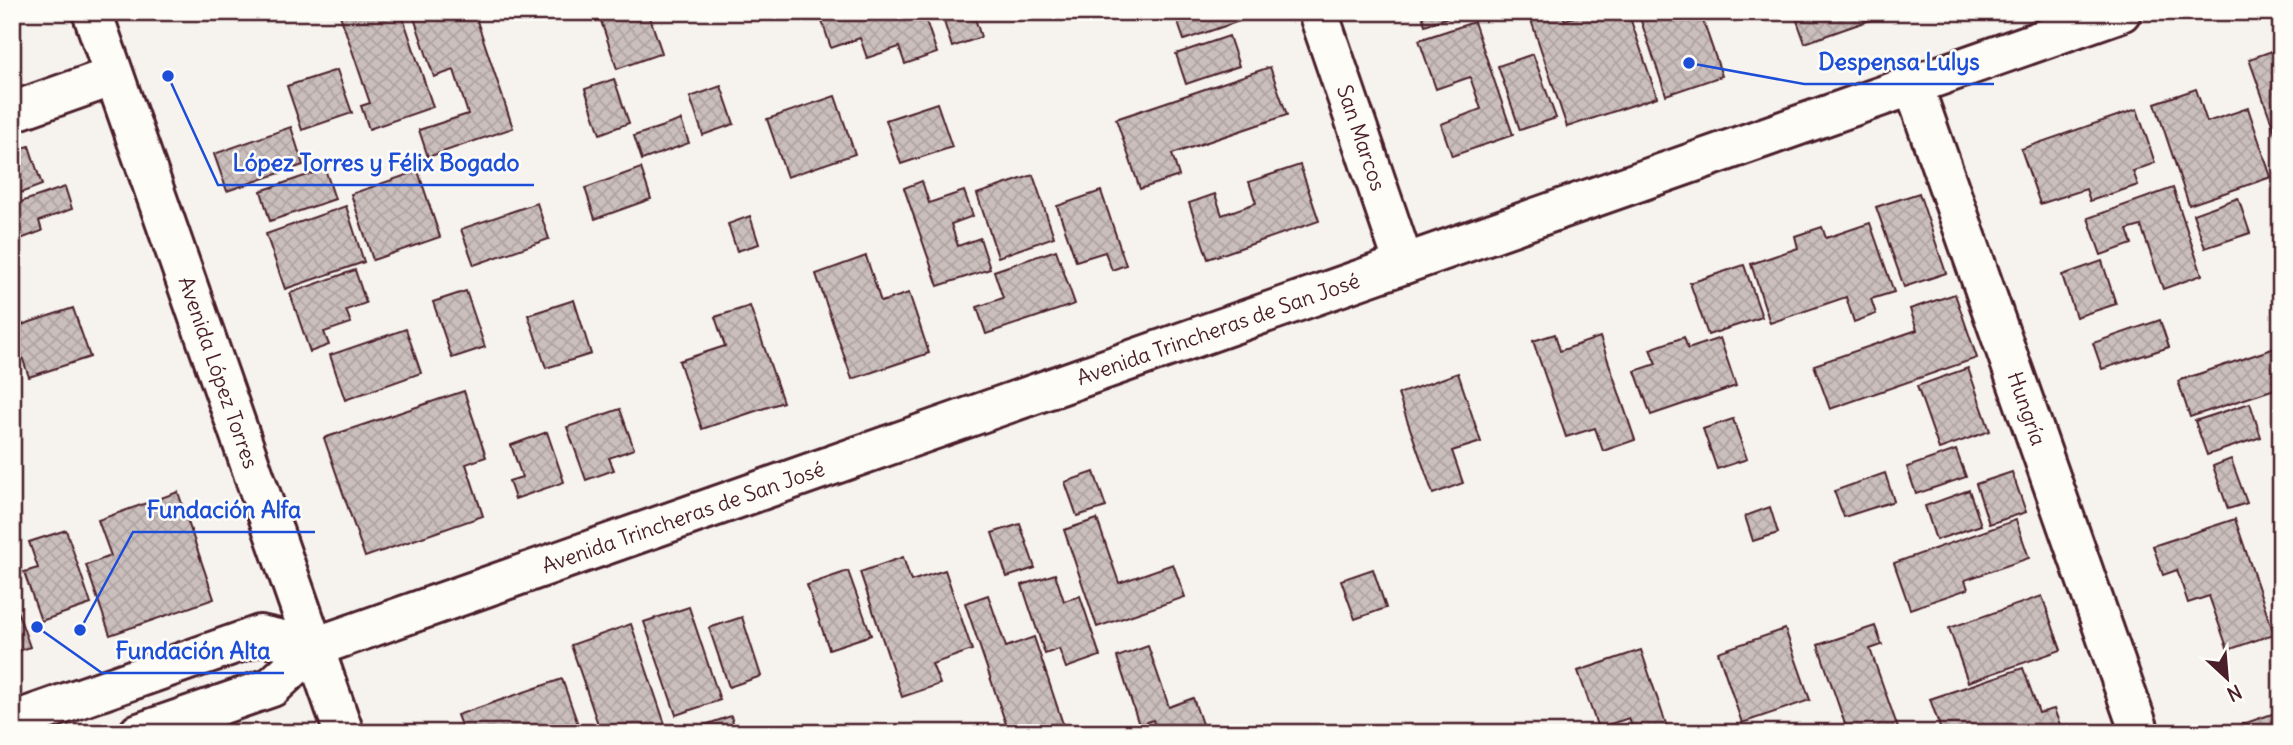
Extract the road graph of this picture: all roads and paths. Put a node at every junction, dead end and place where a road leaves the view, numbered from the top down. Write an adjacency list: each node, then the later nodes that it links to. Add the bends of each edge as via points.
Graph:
1 (92, 12): 4 (main road, Avenida López Torres)
2 (1318, 12): 7 (main road, San Marcos)
3 (2121, 12): 5 (main road, Avenida Trincheras de San José)
4 (114, 76): 6 (main road); 8 (main road, Avenida López Torres)
5 (1913, 85): 7 (main road, Avenida Trincheras de San José); 12 (main road, Hungría)
6 (12, 112)
7 (1404, 264): 8 (main road, Avenida Trincheras de San José)
8 (314, 647): 9 (main road, via 260,635); 10 (main road, via 272,687); 11 (main road, Avenida López Torres)
9 (12, 722)
10 (139, 733)
11 (344, 733)
12 (2140, 733)

